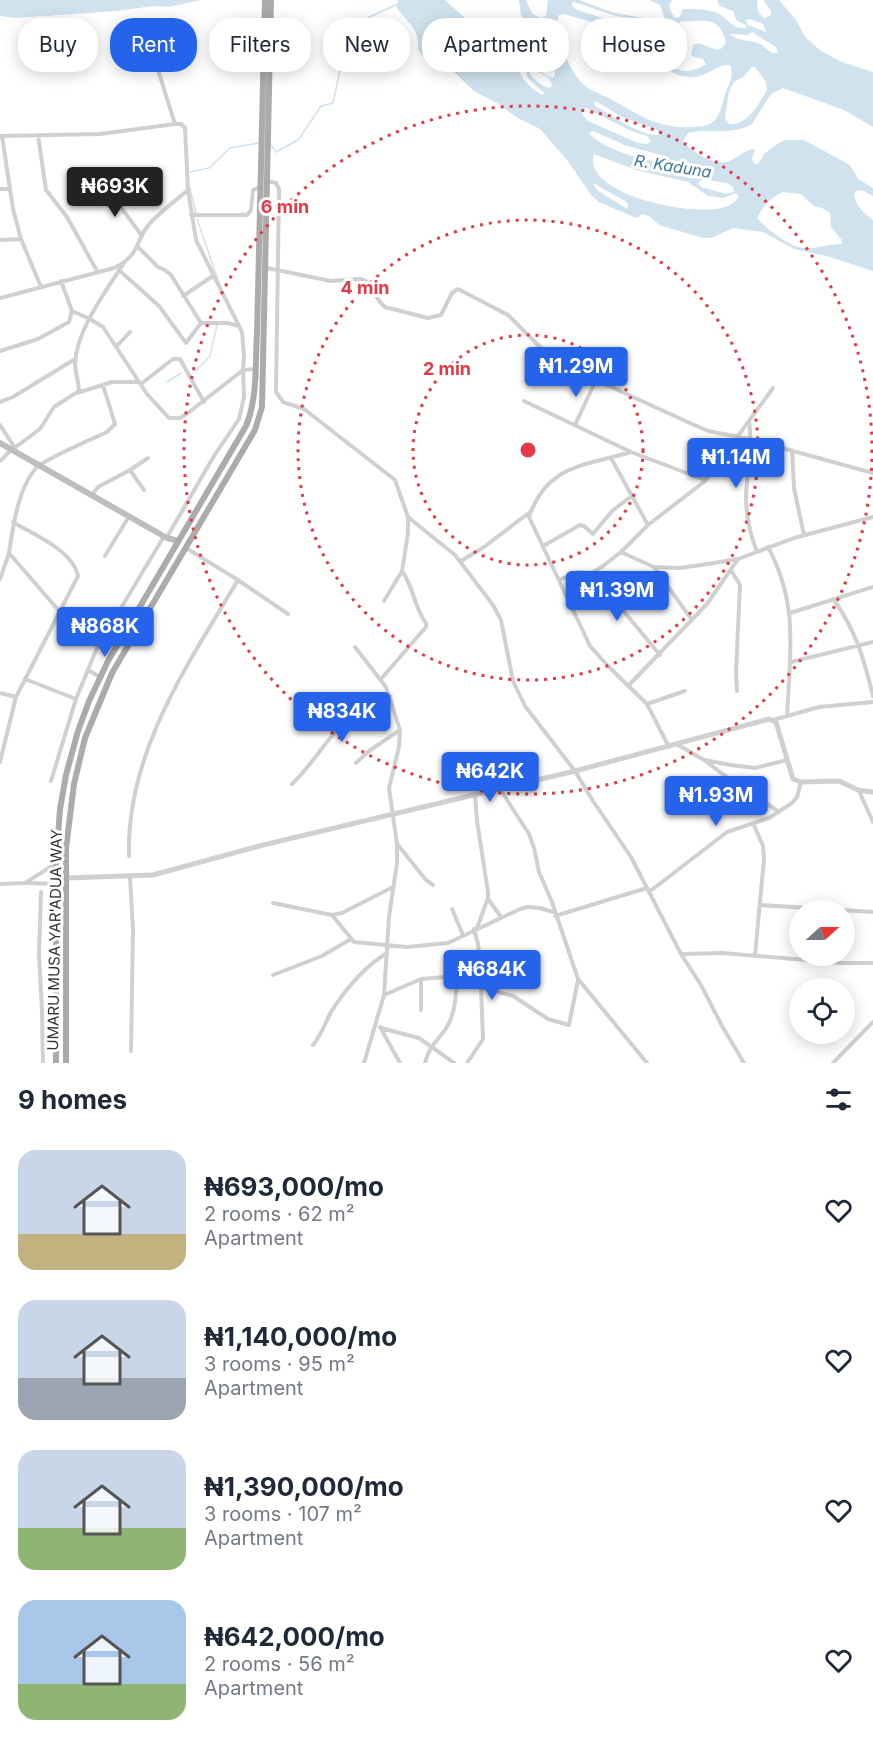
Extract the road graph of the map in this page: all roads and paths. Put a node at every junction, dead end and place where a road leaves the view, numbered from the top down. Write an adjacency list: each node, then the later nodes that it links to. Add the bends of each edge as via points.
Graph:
1 (265, 0): 3 (main road, UMARU MUSA YAR'ADUA WAY)
2 (271, 0): 3 (main road, UMARU MUSA YAR'ADUA WAY)
3 (268, 18)
4 (159, 72): 7 (street)
5 (266, 72): 12 (main road, UMARU MUSA YAR'ADUA WAY)
6 (268, 72): 10 (main road, UMARU MUSA YAR'ADUA WAY)
7 (175, 124): 8 (street, via 100,134); 15 (street, via 185,128)
8 (38, 135): 9 (street); 25 (street, via 46,190 67,217)
9 (1, 136): 14 (street)
10 (268, 181): 23 (main road, UMARU MUSA YAR'ADUA WAY); 26 (street, via 276,183 279,189)
11 (110, 186): 17 (street)
12 (261, 187): 16 (street, via 254,190 247,215); 40 (main road, UMARU MUSA YAR'ADUA WAY)
13 (0, 189): 14 (street)
14 (10, 189): 18 (street)
15 (188, 190): 16 (street); 17 (street)
16 (191, 215): 27 (street, via 196,240)
17 (142, 236): 20 (street)
18 (21, 239): 19 (street); 29 (street)
19 (0, 240)
20 (138, 247): 21 (street); 30 (street, via 171,275)
21 (124, 263): 22 (street); 24 (street)
22 (114, 268): 24 (street); 25 (street)
23 (267, 268): 26 (street); 81 (main road, UMARU MUSA YAR'ADUA WAY, via 264,392 259,419)
24 (120, 270): 33 (street); 34 (street, via 159,306 186,343)
25 (97, 271): 28 (street)
26 (278, 271): 42 (street, via 331,281 360,279 385,307 428,318 441,315 458,289 508,315 540,346); 70 (street, via 276,392 283,402 304,409 393,478)
27 (213, 276): 30 (street); 35 (street)
28 (61, 281): 29 (street); 32 (street)
29 (41, 286): 31 (street)
30 (183, 296): 34 (street)
31 (0, 298)
32 (72, 311): 33 (street); 38 (street, via 69,322 38,339)
33 (90, 319): 37 (street, via 103,327); 39 (street)
34 (201, 322): 35 (street)
35 (239, 326): 41 (street)
36 (130, 332): 37 (street)
37 (117, 346): 43 (street)
38 (0, 351)
39 (75, 359): 46 (street, via 80,388); 48 (street)
40 (255, 369): 41 (street); 77 (main road, UMARU MUSA YAR'ADUA WAY, via 253,402 246,426)
41 (243, 370): 49 (street); 76 (street, via 244,397 239,419)
42 (596, 380): 52 (street); 53 (street, via 708,431)
43 (141, 383): 44 (street, via 118,381); 49 (street, via 169,418 180,418); 49 (street, via 180,358)
44 (103, 385): 46 (street); 62 (street, via 113,426)
45 (773, 388): 50 (street)
46 (76, 394): 56 (street, via 54,408 40,429)
47 (524, 401): 52 (street)
48 (0, 402)
49 (204, 402)
50 (749, 421): 53 (street); 54 (street)
51 (0, 425): 56 (street)
52 (575, 425): 58 (street)
53 (738, 436): 54 (street); 65 (street)
54 (750, 439): 57 (street); 83 (street, via 747,517)
55 (0, 445): 56 (main road)
56 (13, 450): 61 (street); 62 (main road)
57 (792, 450): 64 (street); 75 (street, via 794,488)
58 (631, 452): 60 (street); 65 (street)
59 (148, 458): 63 (street)
60 (611, 458): 68 (street); 69 (street, via 558,474)
61 (0, 461)
62 (39, 466): 67 (main road); 72 (main road); 73 (street, via 23,491)
63 (130, 470): 66 (street); 67 (street, via 98,487)
64 (873, 473)
65 (705, 481): 74 (street)
66 (144, 490)
67 (92, 495): 76 (main road)
68 (633, 495): 74 (street); 78 (street, via 612,511 593,534 580,525)
69 (531, 511): 78 (street, via 529,517); 87 (street)
70 (408, 517): 87 (street); 90 (street)
71 (873, 517): 75 (street)
72 (128, 518): 76 (main road); 85 (street)
73 (14, 522): 84 (street); 98 (street, via 68,555 76,568 78,576)
74 (648, 525): 82 (street)
75 (804, 535): 79 (street)
76 (165, 538): 77 (main road); 80 (main road); 107 (street)
77 (178, 541): 80 (main road, UMARU MUSA YAR'ADUA WAY)
78 (543, 546): 94 (street)
79 (768, 547): 83 (street); 99 (street, via 783,576)
80 (174, 548): 108 (main road, UMARU MUSA YAR'ADUA WAY)
81 (185, 548): 93 (street); 147 (main road, UMARU MUSA YAR'ADUA WAY, via 112,673 85,738 69,816)
82 (621, 552): 88 (street); 91 (street)
83 (757, 552): 86 (street)
84 (9, 553): 92 (street); 98 (street)
85 (105, 556)
86 (738, 559): 88 (street, via 679,568); 89 (street)
87 (461, 561): 131 (street, via 501,620 513,681 525,706)
88 (654, 567): 101 (street)
89 (731, 570): 101 (street); 113 (street, via 740,585)
90 (402, 571): 97 (street); 110 (street, via 426,627)
91 (592, 573): 94 (street, via 578,572); 105 (street)
92 (0, 579)
93 (238, 580): 100 (street); 144 (street, via 160,717 140,772)
94 (559, 580): 111 (street, via 590,646)
95 (873, 588): 96 (street)
96 (834, 600): 99 (street); 103 (street)
97 (384, 601)
98 (60, 612): 109 (street)
99 (790, 613): 106 (street)
100 (288, 614)
101 (692, 620): 105 (street)
102 (873, 642): 103 (street)
103 (860, 645): 106 (street); 116 (street)
104 (355, 647): 110 (street)
105 (660, 655): 111 (street)
106 (791, 662): 121 (street)
107 (88, 670): 108 (street); 118 (street)
108 (100, 677): 145 (main road, UMARU MUSA YAR'ADUA WAY, via 69,764 60,809)
109 (25, 679): 117 (street); 118 (street)
110 (381, 679): 115 (street)
111 (628, 686): 120 (street)
112 (685, 691): 120 (street)
113 (737, 692)
114 (0, 693): 117 (street)
115 (390, 696): 123 (street); 134 (street, via 340,725)
116 (873, 696)
117 (16, 697): 126 (street)
118 (76, 699): 132 (street)
119 (873, 702): 121 (street, via 819,707)
120 (647, 704): 125 (street)
121 (787, 716): 122 (street)
122 (773, 720): 124 (street); 128 (street)
123 (400, 730): 130 (street); 140 (street, via 388,788)
124 (678, 745): 125 (street); 127 (street)
125 (669, 747): 131 (street)
126 (2, 749): 129 (street)
127 (704, 760): 128 (street, via 755,768); 139 (street)
128 (787, 760): 133 (street, via 793,778)
129 (0, 762)
130 (356, 763)
131 (575, 771): 135 (street); 153 (street)
132 (51, 781)
133 (801, 782): 136 (street, via 839,781); 139 (street, via 797,797)
134 (292, 784)
135 (500, 788): 138 (street); 162 (street, via 529,834)
136 (858, 790): 137 (street); 141 (street)
137 (873, 792)
138 (475, 794): 140 (street); 155 (street)
139 (778, 812): 142 (street)
140 (393, 813): 143 (street); 146 (street, via 153,876)
141 (873, 822)
142 (753, 823): 153 (street, via 718,838); 159 (street, via 764,851)
143 (398, 844): 151 (street); 152 (street)
144 (129, 855)
145 (56, 864): 148 (street); 149 (main road, UMARU MUSA YAR'ADUA WAY)
146 (130, 877): 147 (street); 186 (street)
147 (66, 878): 157 (main road, UMARU MUSA YAR'ADUA WAY)
148 (25, 883): 149 (street); 150 (street)
149 (56, 884): 156 (main road, UMARU MUSA YAR'ADUA WAY)
150 (0, 885)
151 (433, 885)
152 (394, 887): 163 (street); 168 (street)
153 (648, 890): 162 (street); 170 (street)
154 (41, 892): 187 (street)
155 (488, 898): 164 (street); 165 (street)
156 (56, 902): 157 (main road); 188 (main road, UMARU MUSA YAR'ADUA WAY)
157 (66, 902): 189 (main road, UMARU MUSA YAR'ADUA WAY)
158 (273, 903): 163 (street)
159 (759, 905): 161 (street); 171 (street)
160 (452, 909): 166 (street)
161 (873, 912)
162 (555, 914): 164 (street, via 527,907); 177 (street)
163 (332, 915): 167 (street)
164 (501, 916): 165 (street)
165 (476, 928): 166 (street); 173 (street)
166 (464, 935): 168 (street, via 448,943)
167 (351, 939): 168 (street, via 359,944); 174 (street, via 322,956)
168 (388, 945): 169 (street)
169 (387, 953): 179 (street); 184 (street, via 343,994)
170 (681, 954): 171 (street); 196 (street)
171 (755, 955): 172 (street)
172 (873, 963)
173 (481, 974): 175 (street); 178 (street)
174 (273, 975)
175 (457, 976): 176 (street); 185 (street, via 452,1015)
176 (421, 979): 179 (street); 180 (street)
177 (578, 979): 178 (street, via 569,1025 548,1019 513,996); 195 (street)
178 (481, 986): 194 (street, via 483,1039)
179 (384, 995): 181 (street)
180 (421, 1010)
181 (377, 1021): 183 (street); 190 (street)
182 (873, 1022): 197 (street)
183 (381, 1028): 185 (street, via 419,1038); 191 (street)
184 (313, 1046)
185 (432, 1047): 192 (street); 193 (street)
186 (131, 1051)
187 (43, 1063)
188 (56, 1063)
189 (66, 1063)
190 (364, 1063)
191 (400, 1063)
192 (425, 1063)
193 (454, 1063)
194 (467, 1063)
195 (647, 1063)
196 (744, 1063)
197 (833, 1063)

